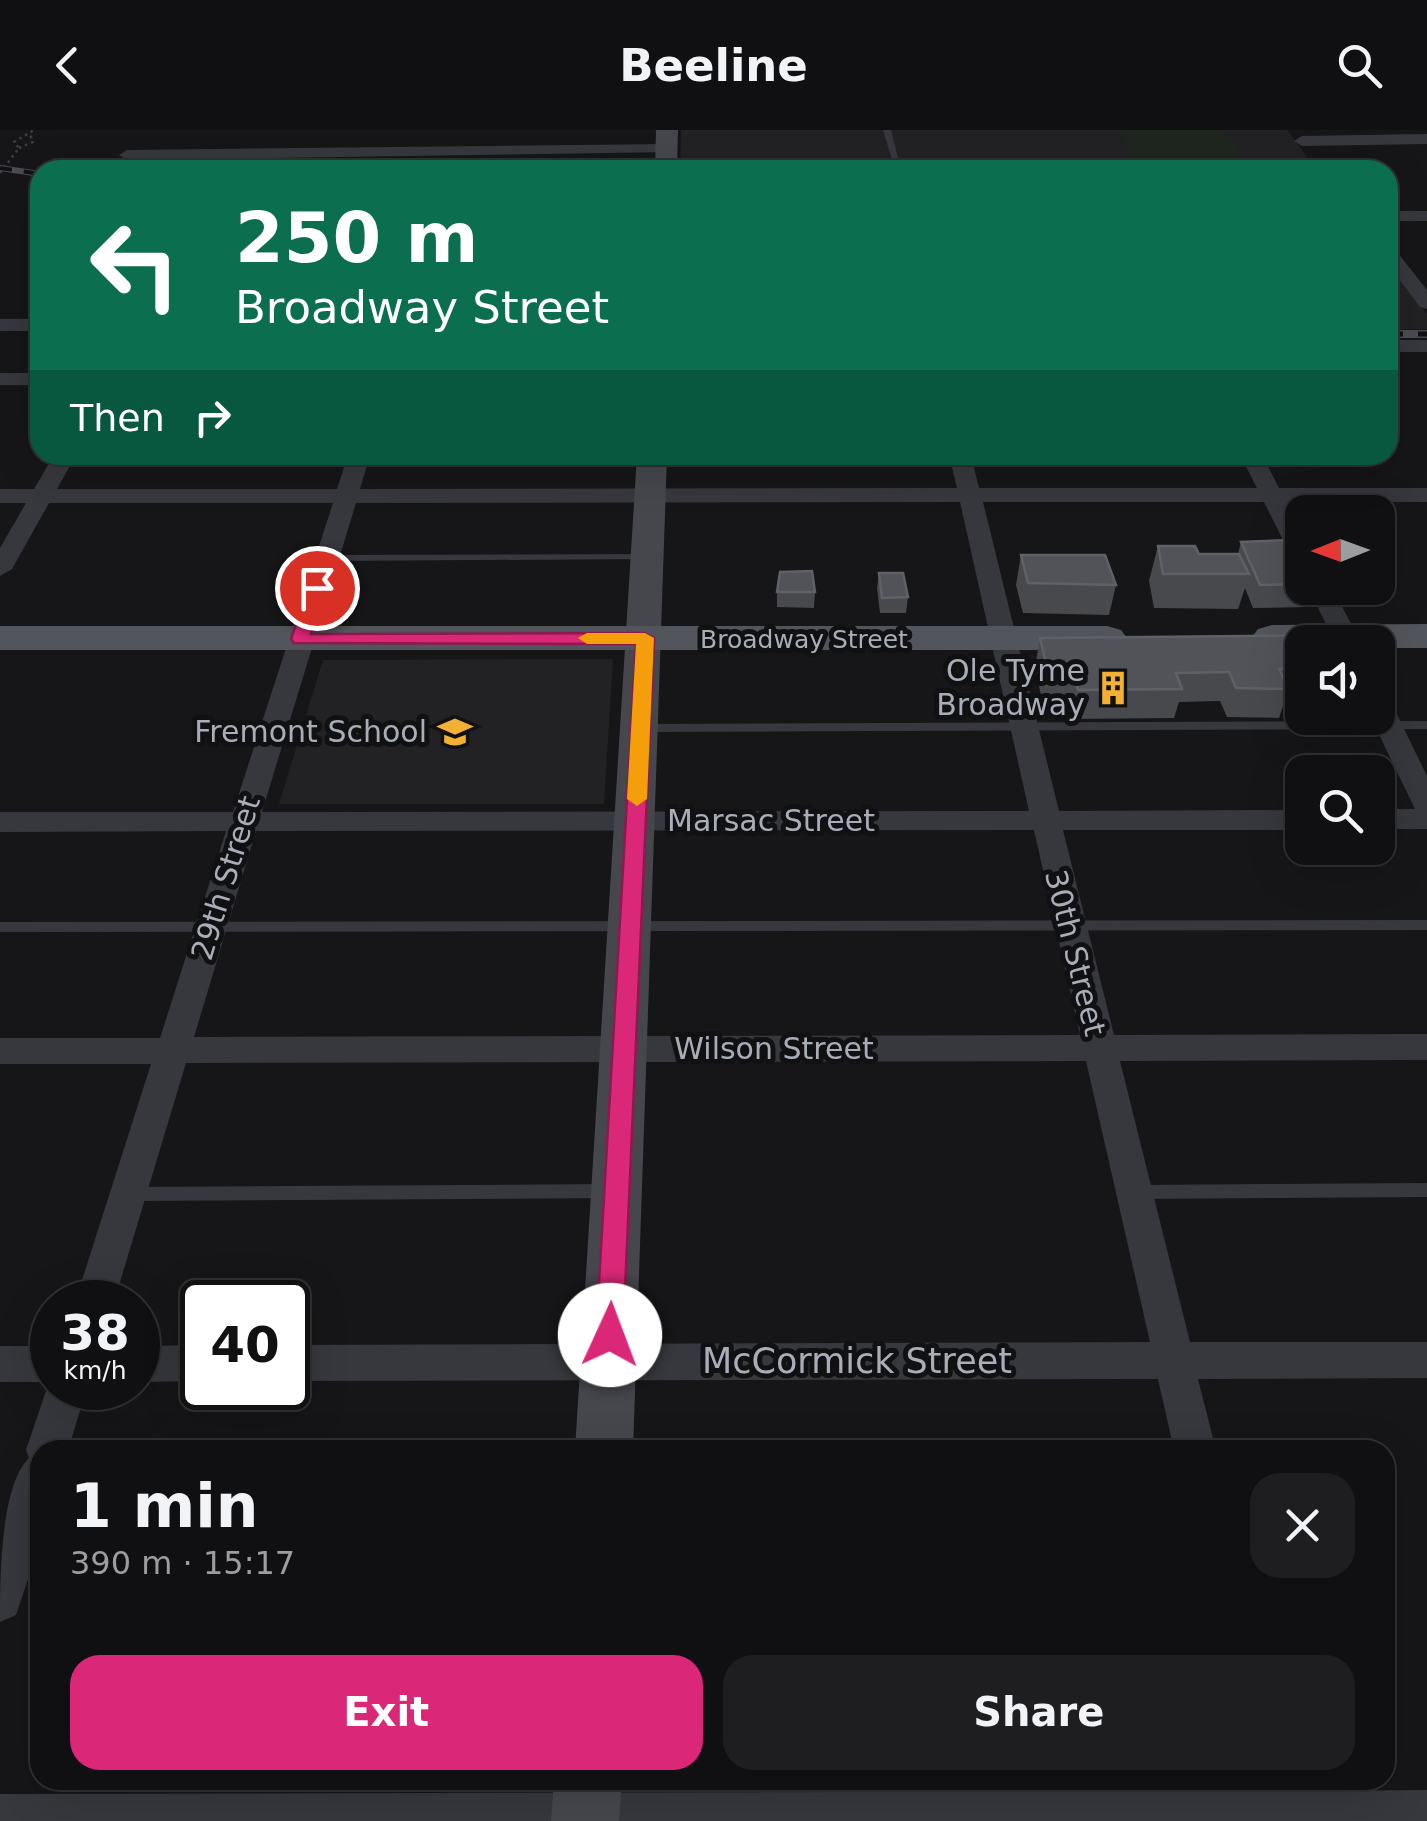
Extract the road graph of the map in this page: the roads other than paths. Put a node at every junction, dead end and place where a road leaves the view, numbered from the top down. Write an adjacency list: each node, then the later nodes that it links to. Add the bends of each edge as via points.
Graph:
1 (461, 130): 7 (street)
2 (888, 130): 14 (lane)
3 (1298, 136): 4 (street); 9 (street)
4 (1427, 139)
5 (250, 140): 11 (street)
6 (666, 150): 7 (street)
7 (454, 152): 12 (street); 13 (street)
8 (127, 154): 10 (street)
9 (1315, 158)
10 (199, 160)
11 (237, 160)
12 (295, 160)
13 (451, 160)
14 (896, 160)
15 (1398, 216): 16 (street)
16 (1427, 216)
17 (1398, 265): 18 (street)
18 (1427, 302)
19 (30, 325): 20 (street)
20 (0, 326)
21 (1398, 346): 22 (street)
22 (1427, 346)
23 (30, 378): 24 (street)
24 (0, 379)
25 (59, 465): 33 (street)
26 (355, 465): 36 (street, 29th Street)
27 (651, 465): 30 (street)
28 (962, 465): 34 (street, 30th Street)
29 (1256, 465): 35 (street)
30 (649, 495): 34 (street); 36 (street); 38 (street)
31 (1427, 495): 35 (street)
32 (0, 496): 33 (street)
33 (40, 496): 36 (street); 40 (street)
34 (970, 496): 35 (street); 49 (street, 30th Street)
35 (1272, 496): 37 (street)
36 (344, 498): 39 (street, 29th Street)
37 (1285, 521)
38 (648, 557): 39 (lane); 45 (street)
39 (327, 558): 48 (street, 29th Street)
40 (2, 562)
41 (1427, 636): 43 (main road)
42 (1244, 637): 47 (main road)
43 (1395, 637)
44 (0, 638): 48 (main road, Broadway Street)
45 (645, 638): 48 (main road, Broadway Street); 49 (main road, Broadway Street); 54 (street)
46 (1145, 638): 49 (main road, Broadway Street)
47 (1285, 638)
48 (300, 639): 60 (street, 29th Street)
49 (1006, 640): 53 (street, 30th Street)
50 (1395, 717): 52 (lane)
51 (1285, 718): 53 (lane)
52 (1427, 725)
53 (1024, 727): 54 (lane); 62 (street, 30th Street)
54 (640, 728): 61 (street)
55 (1392, 735): 56 (street)
56 (1427, 805)
57 (1395, 819): 58 (street)
58 (1427, 819)
59 (1285, 820): 62 (street, Marsac Street)
60 (242, 821): 61 (street, Marsac Street); 63 (street, Marsac Street); 67 (street, 29th Street)
61 (636, 821): 62 (street, Marsac Street); 64 (street)
62 (1044, 821): 65 (street, 30th Street)
63 (0, 822)
64 (631, 925): 65 (lane); 67 (lane); 71 (street)
65 (1069, 925): 66 (lane); 70 (street, 30th Street)
66 (1427, 925)
67 (211, 926): 68 (lane); 72 (street, 29th Street)
68 (0, 928)
69 (1427, 1047): 70 (street, Wilson Street)
70 (1098, 1048): 71 (street, Wilson Street); 76 (street, 30th Street)
71 (624, 1049): 72 (street, Wilson Street); 75 (street)
72 (174, 1050): 73 (street, Wilson Street); 77 (street, 29th Street)
73 (0, 1051)
74 (1427, 1190): 76 (lane)
75 (616, 1191): 77 (lane); 81 (street)
76 (1132, 1192): 80 (street, 30th Street)
77 (130, 1194): 78 (street, 29th Street)
78 (101, 1280)
79 (1427, 1360): 80 (street, McCormick Street)
80 (1174, 1361): 81 (street, McCormick Street); 88 (street, 30th Street)
81 (608, 1362): 82 (street, McCormick Street); 87 (street)
82 (310, 1363)
83 (0, 1364): 84 (street)
84 (30, 1364)
85 (60, 1410): 86 (street)
86 (51, 1440)
87 (604, 1440)
88 (1193, 1440)
89 (30, 1518): 90 (street)
90 (17, 1575)
91 (1274, 1806): 92 (street); 93 (street)
92 (586, 1807): 94 (street)
93 (1427, 1815)
94 (0, 1819)

